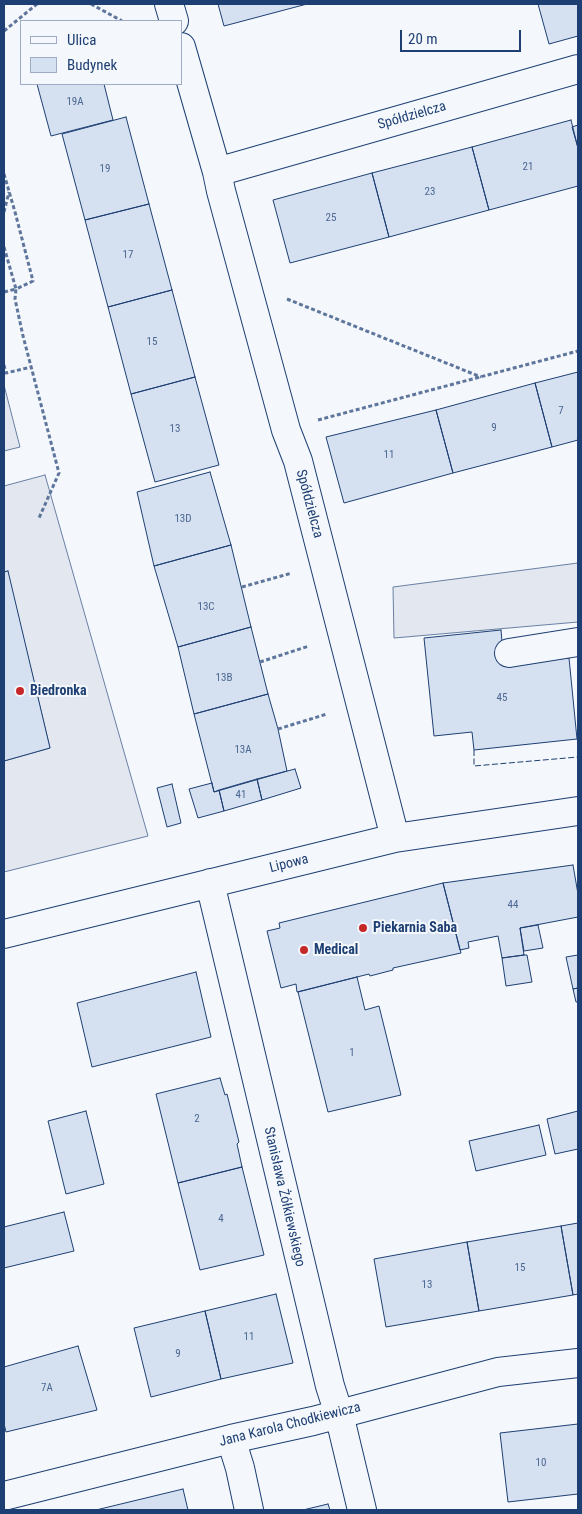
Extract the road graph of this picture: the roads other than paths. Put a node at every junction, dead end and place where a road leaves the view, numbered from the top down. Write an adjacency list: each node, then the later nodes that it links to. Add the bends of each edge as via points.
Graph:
1 (169, 4): 2 (street)
2 (174, 20)
3 (182, 50): 5 (street, Spółdzielcza)
4 (578, 69): 5 (street, Spółdzielcza)
5 (217, 172): 9 (street, Spółdzielcza, via 286,430 298,461)
6 (578, 642): 7 (street)
7 (509, 653)
8 (578, 811): 9 (street, Lipowa)
9 (395, 838): 10 (street, Lipowa)
10 (210, 883): 11 (street, Lipowa); 13 (street, Stanisława Żółkiewskiego, via 327,1376)
11 (4, 934)
12 (578, 1363): 13 (street, Jana Karola Chodkiewicza, via 498,1372)
13 (339, 1414): 14 (street, Jana Karola Chodkiewicza); 17 (street, Stanisława Żółkiewskiego)
14 (231, 1439): 15 (street, Jana Karola Chodkiewicza); 16 (street)
15 (4, 1496)
16 (249, 1510)
17 (362, 1510)

